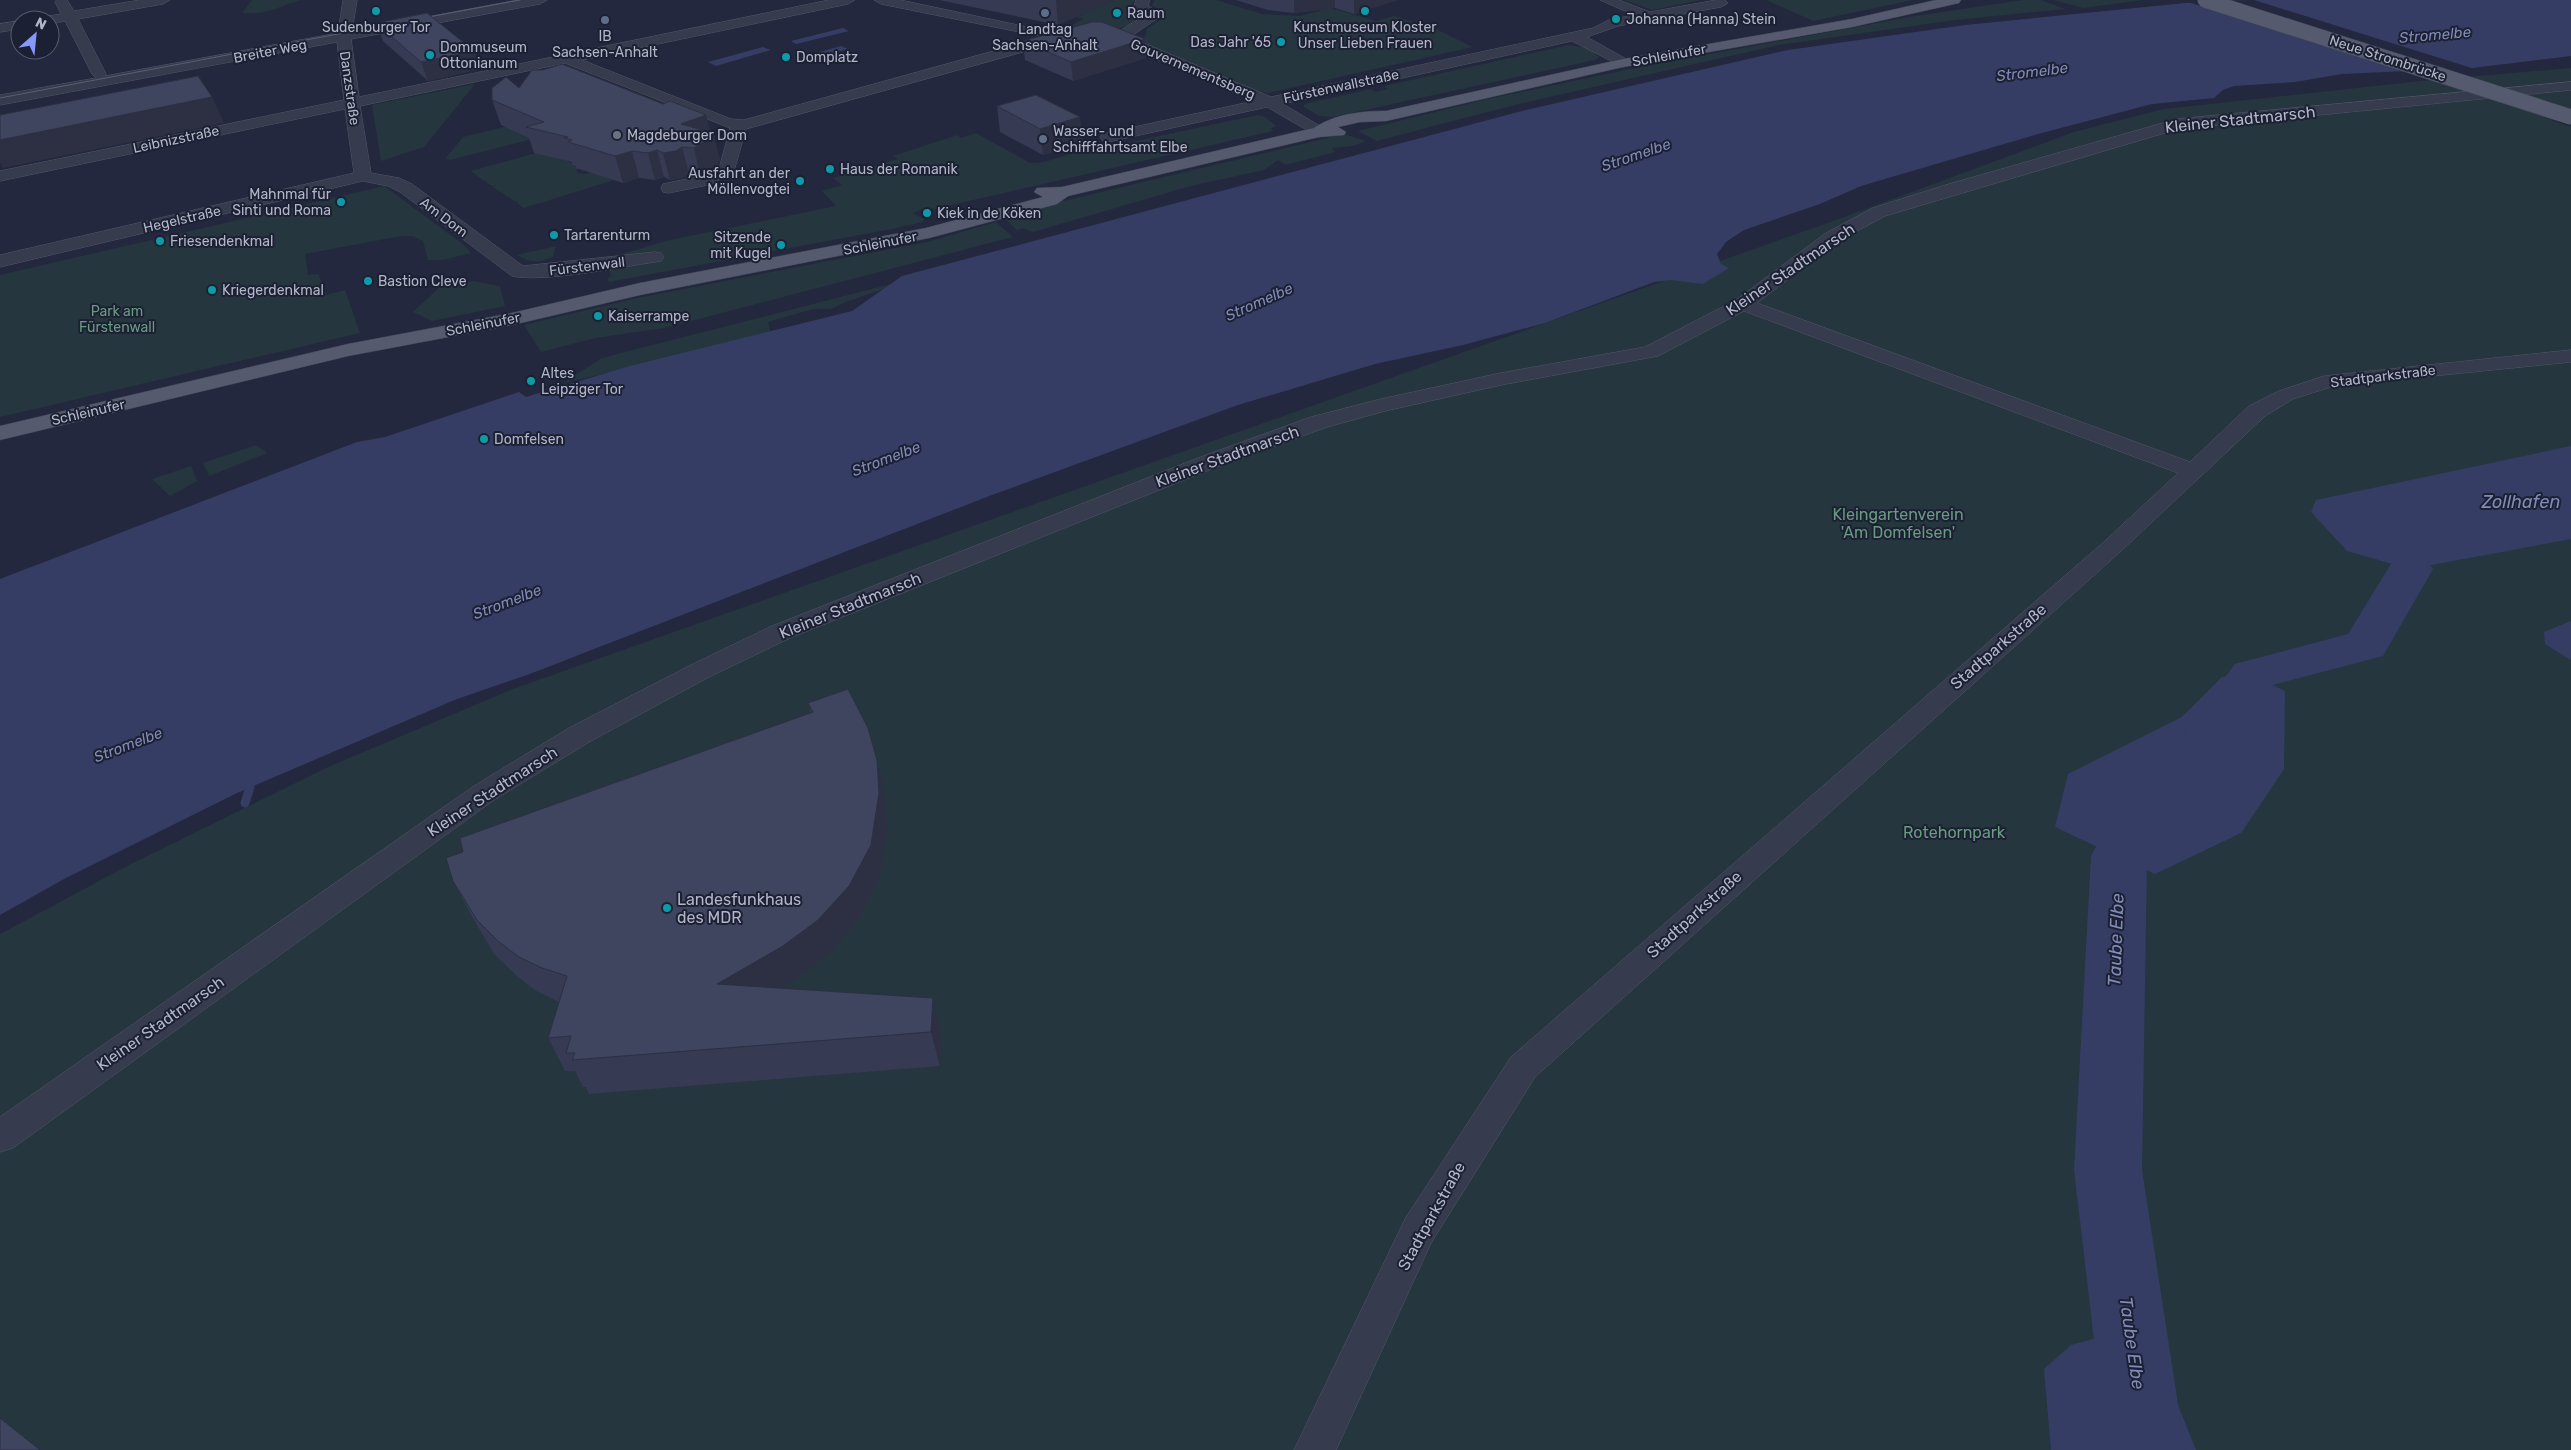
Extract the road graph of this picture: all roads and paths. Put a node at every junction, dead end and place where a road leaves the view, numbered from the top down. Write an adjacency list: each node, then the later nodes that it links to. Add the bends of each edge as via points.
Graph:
1 (61, 0): 14 (street)
2 (163, 0): 14 (street)
3 (350, 0): 17 (street, Danzstraße)
4 (484, 0): 17 (street, Breiter Weg)
5 (540, 0): 17 (street, Breiter Weg)
6 (848, 0): 21 (street)
7 (881, 0): 19 (street, via 1037,33)
8 (1144, 0): 18 (street, via 1141,6 1151,18)
9 (1607, 0): 15 (street)
10 (1954, 0): 22 (main road, Schleinufer, via 1856,22)
11 (2205, 0): 30 (main road, Neue Strombrücke, bridge)
12 (2232, 0): 29 (main road, Neue Strombrücke)
13 (1720, 3): 15 (street, Fürstenwallstraße)
14 (69, 16): 16 (street); 23 (street)
15 (1650, 17): 20 (street, Fürstenwallstraße, via 1614,23)
16 (60, 18)
17 (344, 31): 23 (street, Breiter Weg); 26 (street, Breiter Weg); 28 (street, Danzstraße)
18 (1124, 34): 19 (street); 27 (street, Gouvernementsberg, via 1123,38 1128,42)
19 (1067, 35): 31 (street)
20 (1574, 36): 22 (street); 27 (street, Fürstenwallstraße)
21 (565, 58): 28 (street); 31 (street)
22 (1623, 63): 32 (main road, Schleinufer, via 1386,116 1381,121 1339,132)
23 (99, 74): 25 (street, Breiter Weg)
24 (2570, 86): 40 (street, Kleiner Stadtmarsch, via 2160,128 1879,212 1832,238)
25 (0, 92)
26 (0, 100)
27 (1270, 102): 32 (street, Gouvernementsberg); 33 (street, Fürstenwallstraße)
28 (351, 103): 34 (street, Leibnizstraße); 35 (street, Danzstraße)
29 (2571, 108)
30 (2571, 116)
31 (739, 125): 36 (street, via 728,167 706,180)
32 (1319, 132): 42 (main road, Schleinufer, via 1062,192 1040,192 979,211 968,221 913,236 365,347)
33 (1108, 136)
34 (0, 176)
35 (363, 176): 38 (street, Hegelstraße); 39 (street, Am Dom, via 406,188)
36 (669, 188)
37 (655, 257): 39 (street, Fürstenwall)
38 (0, 261)
39 (519, 272)
40 (1743, 304): 43 (street); 44 (street, Kleiner Stadtmarsch, via 1651,352 1501,379 1319,422 1206,463 740,651 579,735 484,793)
41 (2571, 356): 43 (street, Stadtparkstraße, via 2331,380 2286,395 2257,411)
42 (0, 433)
43 (2192, 470): 45 (street, Stadtparkstraße, via 2112,546 1522,1067 1418,1231)
44 (0, 1137)
45 (1315, 1450)

